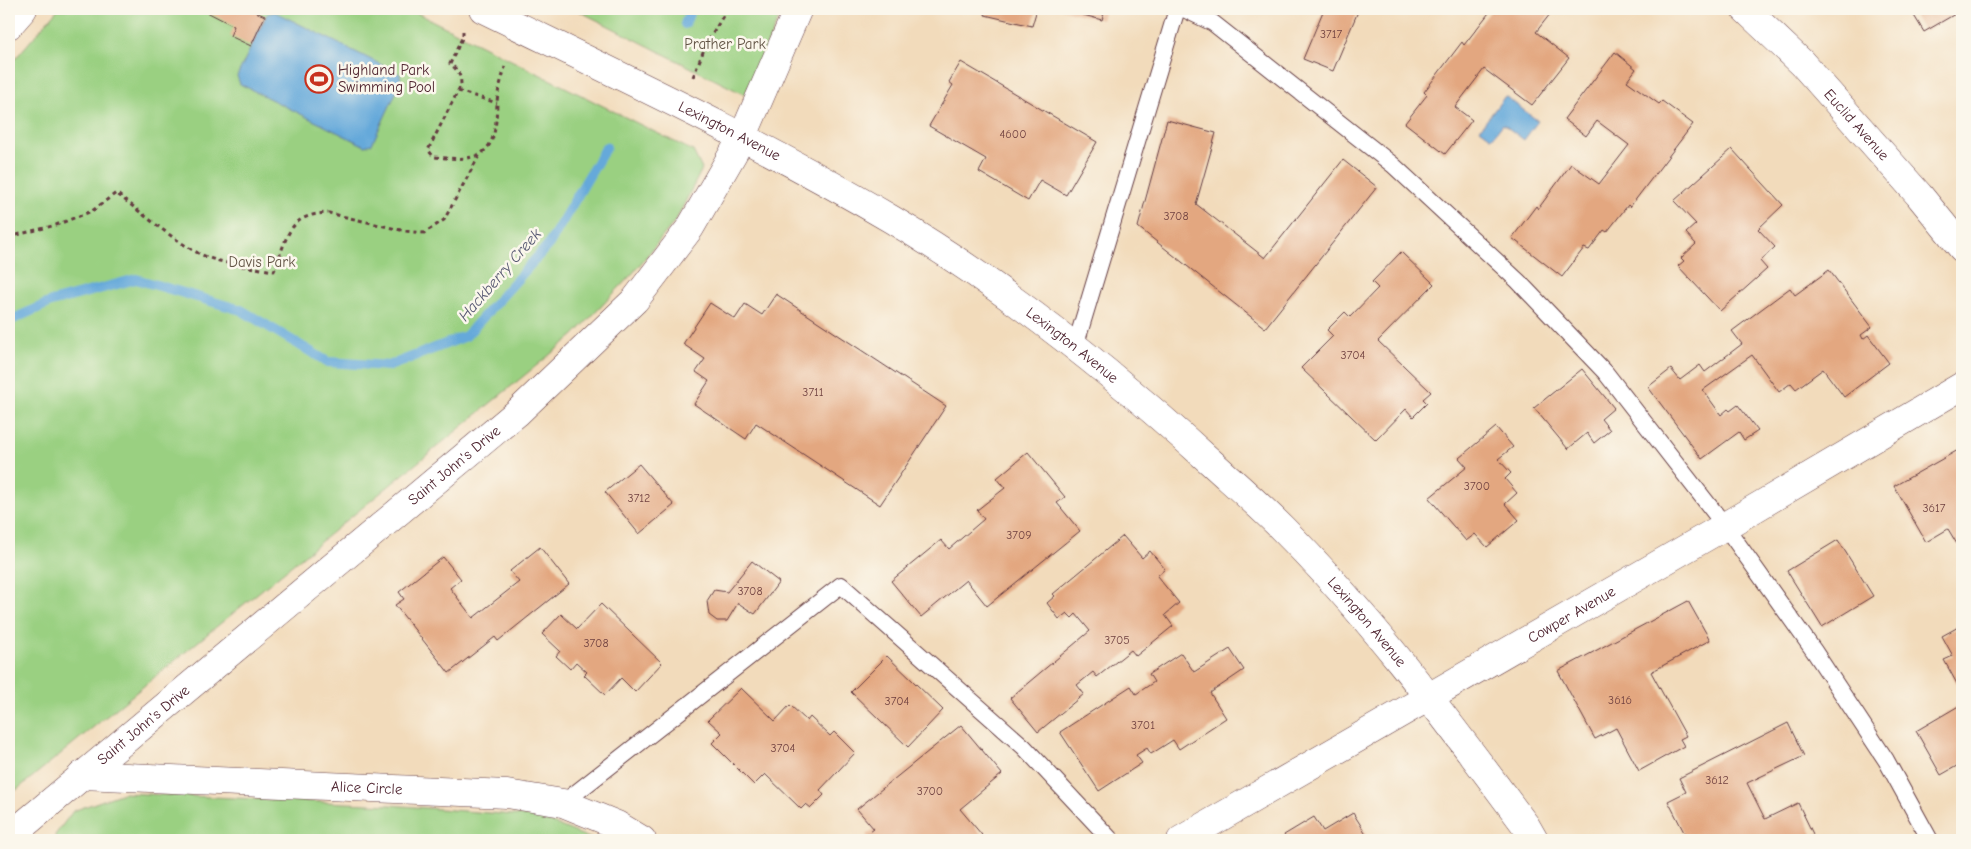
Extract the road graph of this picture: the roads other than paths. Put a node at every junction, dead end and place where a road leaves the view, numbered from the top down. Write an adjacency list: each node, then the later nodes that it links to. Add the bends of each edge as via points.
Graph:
1 (23, 9): 7 (street)
2 (483, 9): 8 (street, Lexington Avenue)
3 (798, 9): 8 (street, Saint John's Drive)
4 (1177, 9): 10 (lane)
5 (1184, 9): 12 (lane, via 1213,23 1393,165 1518,280 1605,372)
6 (1745, 9): 9 (street, Euclid Avenue, via 1802,63)
7 (9, 25)
8 (743, 136): 10 (street, Lexington Avenue, via 900,225 977,275); 14 (street, Saint John's Drive, via 690,228 635,300 518,412)
9 (1962, 248)
10 (1075, 347): 13 (street, Lexington Avenue, via 1171,426 1282,528 1372,625)
11 (1962, 386): 12 (street, Cowper Avenue)
12 (1725, 526): 13 (street, Cowper Avenue); 22 (lane, via 1881,752)
13 (1429, 696): 20 (street, Cowper Avenue); 21 (street, Lexington Avenue)
14 (82, 774): 15 (street, Alice Circle, via 506,794); 16 (street, Saint John's Drive)
15 (562, 803): 18 (street, Alice Circle, via 617,825); 19 (lane, via 842,585 1024,747)
16 (35, 829): 17 (street, Saint John's Drive)
17 (9, 837)
18 (642, 840)
19 (1111, 840)
20 (1181, 840)
21 (1534, 840)
22 (1930, 840)

